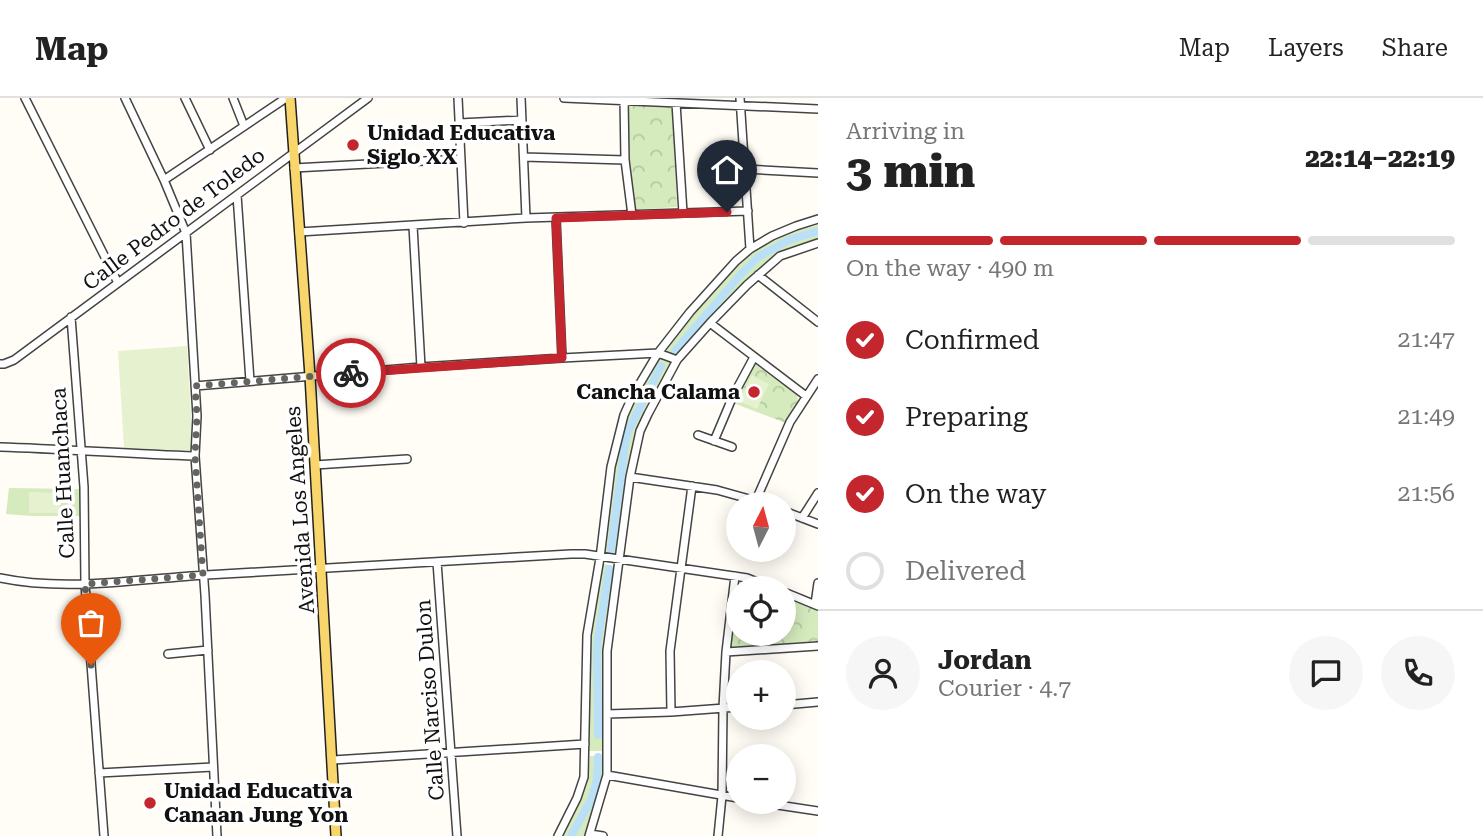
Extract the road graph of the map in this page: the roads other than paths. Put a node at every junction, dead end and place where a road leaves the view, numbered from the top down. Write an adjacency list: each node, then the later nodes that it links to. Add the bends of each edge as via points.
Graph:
1 (25, 98): 40 (street)
2 (125, 98): 25 (street)
3 (185, 98): 17 (street)
4 (233, 98): 16 (street)
5 (288, 98): 16 (street); 18 (main road, Avenida Los Angeles)
6 (368, 98): 18 (street, Calle Pedro de Toledo)
7 (458, 98): 15 (street)
8 (521, 98): 14 (street)
9 (564, 98): 10 (street)
10 (624, 99): 12 (street); 21 (street)
11 (740, 102): 12 (street); 13 (street); 23 (street)
12 (676, 103): 28 (street)
13 (818, 109)
14 (522, 120): 15 (street); 19 (street)
15 (459, 123): 20 (street)
16 (244, 126): 17 (street)
17 (210, 150): 25 (street)
18 (293, 153): 22 (main road, Avenida Los Angeles); 26 (street, Calle Pedro de Toledo)
19 (524, 157): 21 (street); 30 (street)
20 (461, 159): 22 (street); 33 (street)
21 (625, 160): 29 (street)
22 (294, 168): 35 (main road, Avenida Los Angeles)
23 (745, 169): 24 (street); 27 (street)
24 (818, 173)
25 (164, 180): 36 (street)
26 (237, 195): 36 (street, Calle Pedro de Toledo); 52 (street)
27 (748, 211): 28 (street); 38 (street)
28 (683, 213): 29 (street)
29 (632, 215): 31 (street)
30 (526, 218): 31 (street); 33 (street)
31 (556, 218): 46 (street)
32 (818, 219): 38 (street)
33 (464, 223): 34 (street)
34 (413, 226): 35 (street); 49 (street)
35 (299, 232): 50 (main road, Avenida Los Angeles)
36 (186, 233): 40 (street, Calle Pedro de Toledo); 53 (street)
37 (818, 243): 39 (street, via 780,256)
38 (750, 249): 44 (street)
39 (758, 275): 42 (street); 43 (street)
40 (118, 283): 41 (street, Calle Pedro de Toledo)
41 (72, 317): 48 (street, Calle Pedro de Toledo, via 14,360); 59 (street, Calle Huanchaca)
42 (818, 322)
43 (710, 323): 45 (street); 47 (street)
44 (658, 353): 46 (street); 47 (street); 71 (street, via 620,428)
45 (754, 357): 54 (street); 56 (street)
46 (562, 358): 49 (street)
47 (677, 360): 63 (street, via 640,432)
48 (0, 364)
49 (421, 368): 50 (street)
50 (310, 376): 52 (street); 62 (main road, Avenida Los Angeles)
51 (818, 379): 54 (street)
52 (250, 381): 53 (street)
53 (195, 386): 60 (street)
54 (806, 396): 66 (street)
55 (698, 435): 56 (street)
56 (714, 441): 58 (street)
57 (0, 447): 59 (street)
58 (732, 447)
59 (81, 450): 60 (street); 80 (street, Calle Huanchaca)
60 (195, 456): 76 (street)
61 (407, 459): 62 (street)
62 (315, 465): 74 (main road, Avenida Los Angeles)
63 (631, 477): 64 (street); 72 (street)
64 (692, 486): 65 (street); 75 (street)
65 (726, 492)
66 (759, 492)
67 (818, 493): 69 (street)
68 (796, 515): 69 (street)
69 (802, 518): 70 (street)
70 (818, 524)
71 (600, 558): 72 (street); 73 (street, via 571,554); 94 (street, via 587,635)
72 (619, 560): 75 (street); 93 (street, via 607,651)
73 (437, 562): 74 (street); 95 (street, Calle Narciso Dulon)
74 (322, 568): 76 (street); 96 (main road, Avenida Los Angeles)
75 (682, 569): 77 (street); 92 (street, via 670,651)
76 (203, 575): 80 (street); 85 (street)
77 (736, 576)
78 (0, 578): 80 (street)
79 (818, 583): 82 (street)
80 (85, 584): 98 (street, Calle Huanchaca)
81 (796, 597): 82 (street)
82 (817, 605)
83 (727, 646): 86 (street)
84 (818, 646): 86 (street)
85 (208, 650): 87 (street); 97 (street)
86 (726, 652): 90 (street)
87 (168, 654)
88 (818, 702): 89 (street)
89 (796, 704)
90 (723, 708): 91 (street); 92 (street); 100 (street)
91 (726, 708)
92 (671, 712): 93 (street)
93 (607, 714): 99 (street)
94 (584, 744): 95 (street); 110 (street, via 582,786)
95 (452, 753): 96 (street); 109 (street, Calle Narciso Dulon)
96 (332, 760): 108 (main road, Avenida Los Angeles)
97 (213, 767): 98 (street); 107 (street)
98 (99, 773): 106 (street, Calle Huanchaca)
99 (607, 775): 100 (street); 105 (street)
100 (722, 796): 101 (street); 112 (street)
101 (726, 796)
102 (818, 800): 104 (street)
103 (796, 808): 104 (street)
104 (817, 811)
105 (589, 835): 111 (street)
106 (104, 836)
107 (217, 836)
108 (337, 836)
109 (457, 836)
110 (558, 836)
111 (603, 836)
112 (718, 836)

